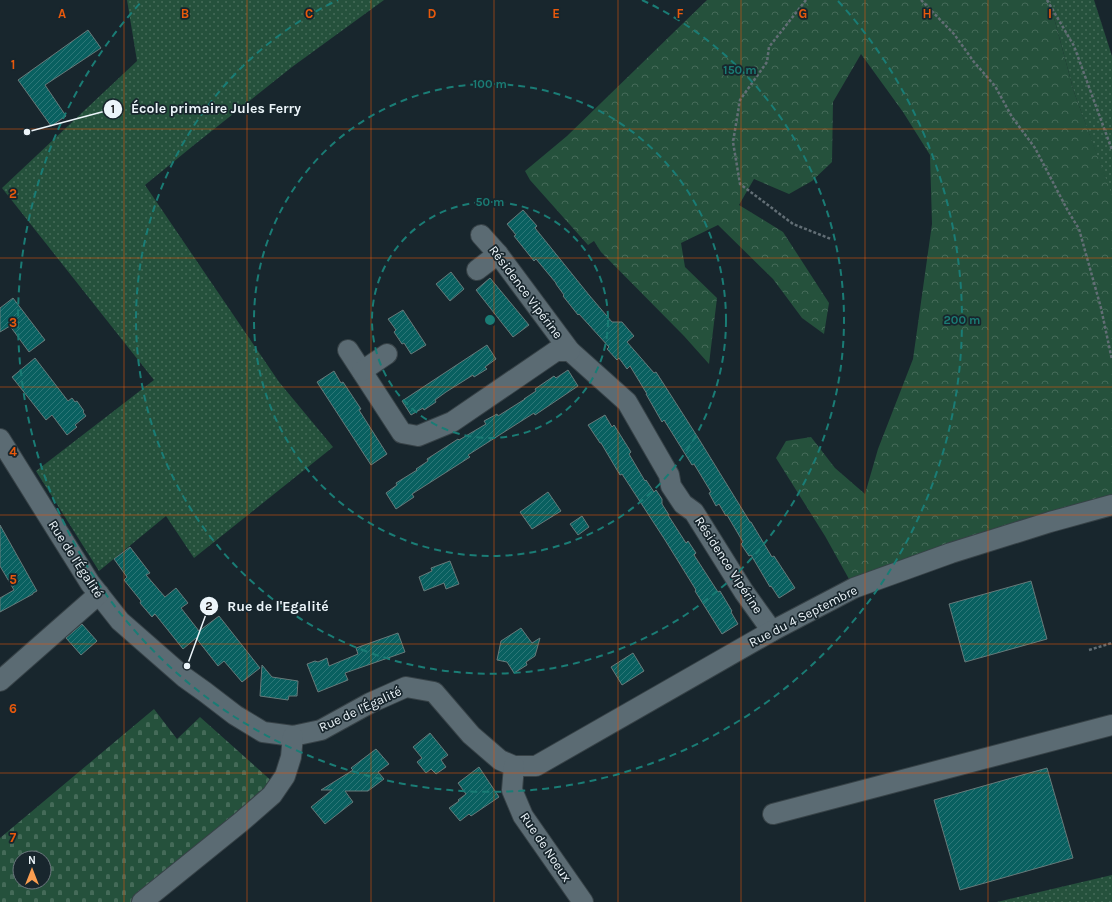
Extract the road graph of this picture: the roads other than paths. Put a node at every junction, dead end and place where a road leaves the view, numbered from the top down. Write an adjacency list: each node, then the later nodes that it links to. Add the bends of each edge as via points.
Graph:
1 (481, 235): 2 (street, Résidence Vipérine)
2 (498, 254): 3 (street); 5 (street, Résidence Vipérine)
3 (477, 270)
4 (348, 350): 7 (street, Résidence Vipérine)
5 (570, 351): 7 (street, Résidence Vipérine, via 556,350 452,422 418,436 402,433); 11 (street, Résidence Vipérine, via 627,402 669,475 671,486 683,504 694,512 744,592)
6 (387, 354): 7 (street)
7 (362, 371)
8 (0, 440): 10 (street, Rue de l'Égalité)
9 (1112, 505): 11 (street, Rue du 4 Septembre, via 951,553 854,588)
10 (98, 594): 12 (street); 14 (street, Rue de l'Égalité, via 120,621 158,656 234,715 263,732)
11 (772, 631): 15 (street, Rue du 4 Septembre, via 536,766)
12 (0, 681)
13 (1112, 725): 16 (street)
14 (293, 736): 15 (street, Rue de l'Égalité, via 321,730 406,687 434,692 471,734 500,760); 17 (street, via 291,757 285,776 272,795)
15 (514, 766): 18 (street, Rue de Noeux, via 512,790 523,816)
16 (773, 814)
17 (142, 902)
18 (583, 902)

